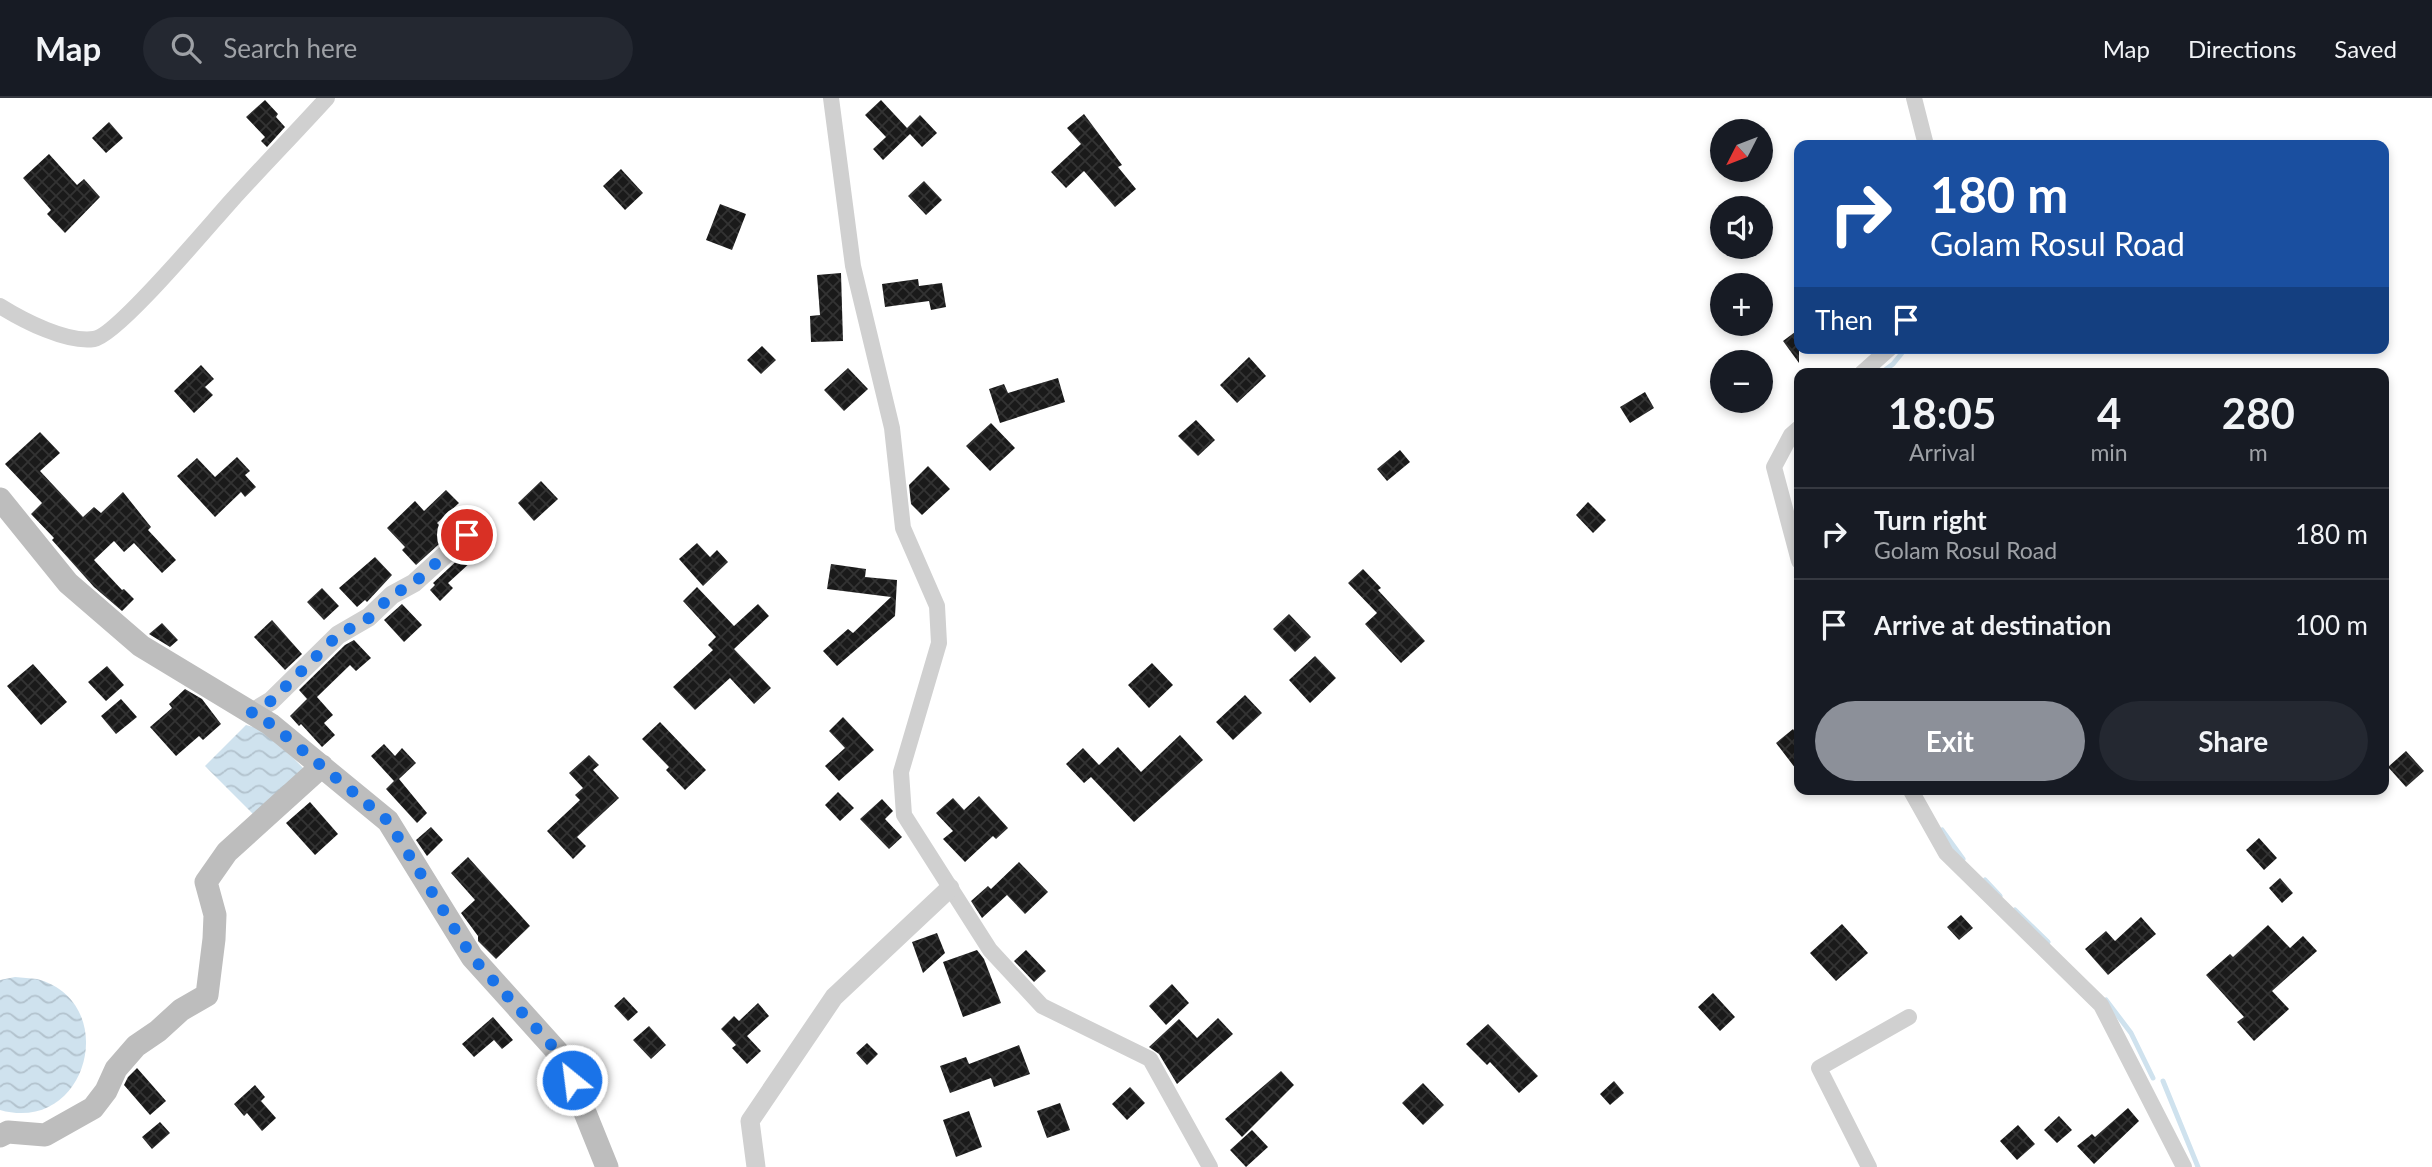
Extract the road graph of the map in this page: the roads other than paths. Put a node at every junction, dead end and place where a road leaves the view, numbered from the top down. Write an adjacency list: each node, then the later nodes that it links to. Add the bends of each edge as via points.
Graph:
1 (327, 98): 5 (street, via 173,268 97,339 70,339)
2 (831, 98): 15 (street, via 853,266 892,428 902,528 937,606 939,643 901,772 904,815)
3 (1914, 98): 4 (street)
4 (1925, 140)
5 (0, 306)
6 (1883, 354): 7 (street)
7 (1868, 368)
8 (1794, 432): 11 (street, via 1774,467)
9 (0, 499): 12 (main road, via 68,583 141,646)
10 (467, 535): 12 (street, via 369,618 338,635 271,701)
11 (1794, 542)
12 (251, 713): 13 (main road)
13 (322, 766): 17 (main road, via 227,852 206,882 215,915 207,995 136,1046 93,1108 45,1135 8,1132); 18 (main road, via 388,821 472,957 563,1058)
14 (1913, 795): 22 (street, via 1946,853 2101,1005)
15 (950, 888): 19 (street, via 834,997 750,1121); 20 (street, via 990,950 1042,1006 1150,1059)
16 (1909, 1017): 21 (street, via 1819,1068)
17 (0, 1136)
18 (607, 1167)
19 (756, 1167)
20 (1210, 1167)
21 (1868, 1167)
22 (2184, 1167)

